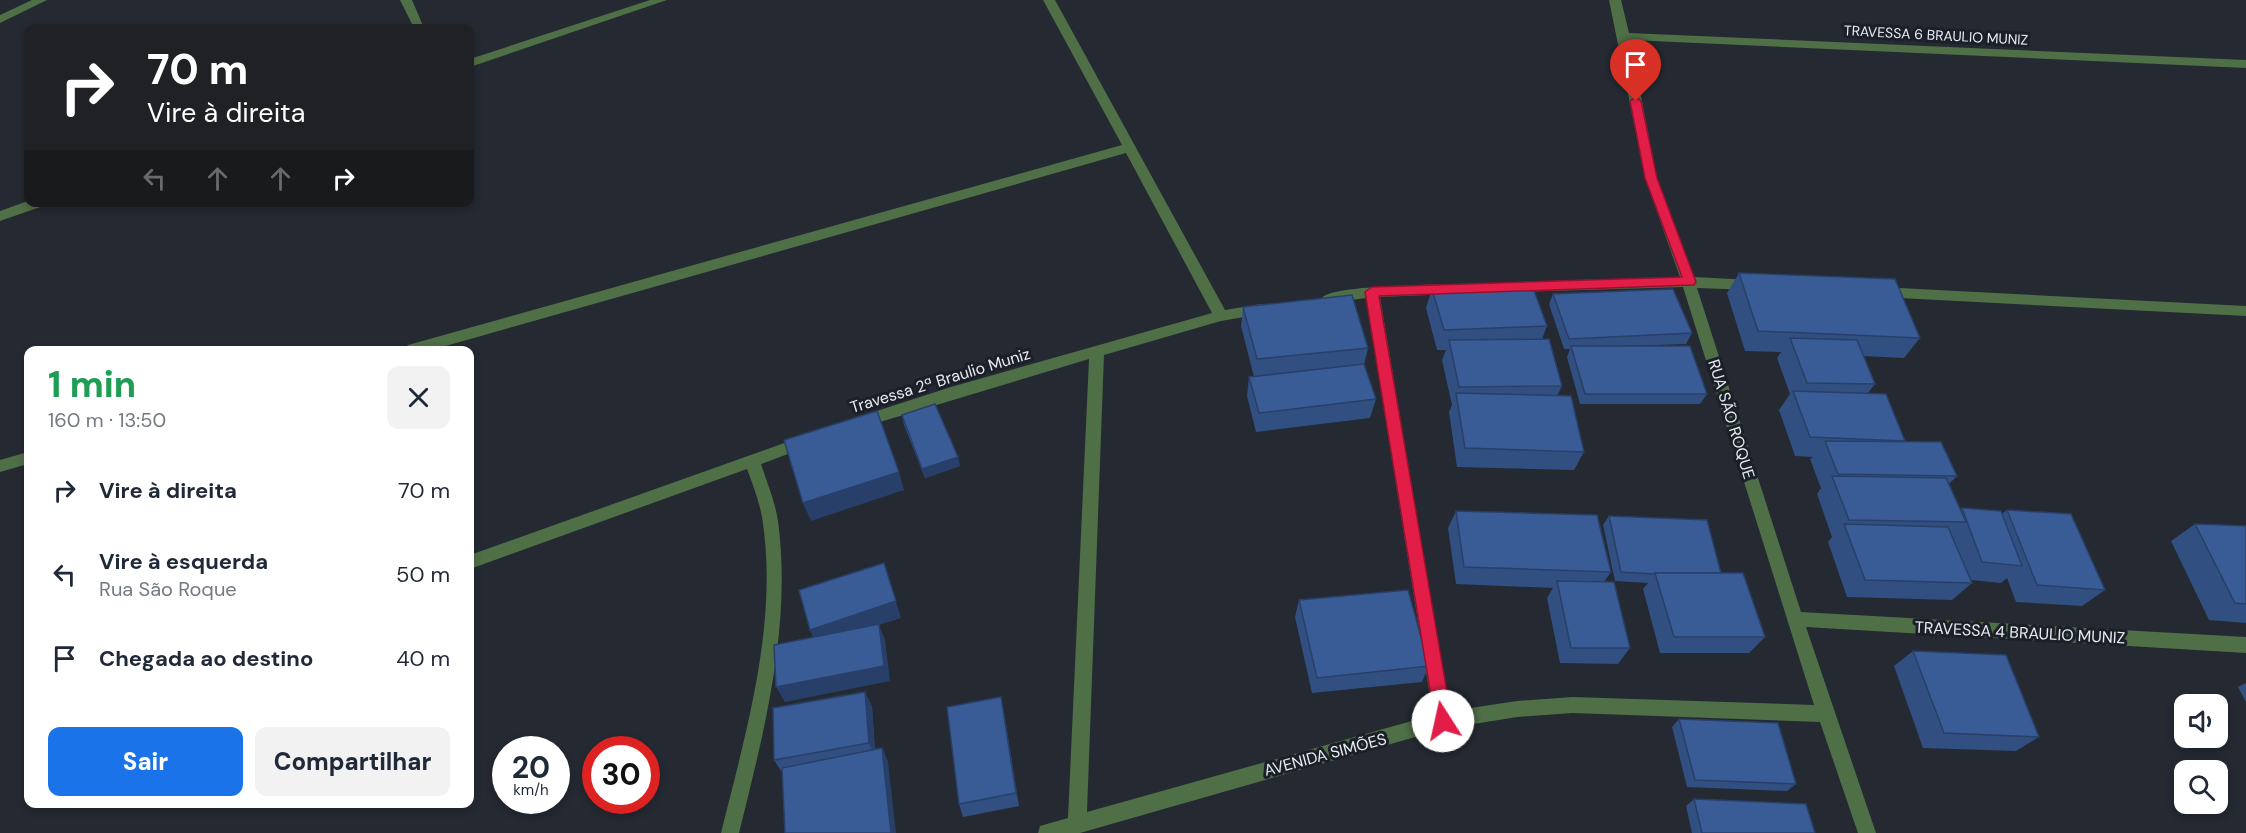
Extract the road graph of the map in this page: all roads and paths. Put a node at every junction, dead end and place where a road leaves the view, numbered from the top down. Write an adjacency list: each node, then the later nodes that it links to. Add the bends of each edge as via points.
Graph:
1 (41, 0): 6 (street)
2 (406, 0): 7 (street)
3 (661, 0): 9 (street)
4 (1049, 0): 11 (street)
5 (1614, 0): 8 (street, RUA SÃO ROQUE)
6 (0, 19)
7 (417, 24)
8 (1625, 36): 10 (street, TRAVESSA 6 BRAULIO MUNIZ); 14 (street, RUA SÃO ROQUE, via 1651,178)
9 (474, 62)
10 (2246, 64)
11 (1130, 147): 23 (street); 24 (street)
12 (26, 207): 13 (street)
13 (0, 216)
14 (1689, 282): 15 (street); 16 (street); 32 (street, RUA SÃO ROQUE)
15 (1772, 286)
16 (1501, 288)
17 (1466, 289): 19 (street)
18 (1867, 291): 22 (street)
19 (1372, 292): 20 (street); 35 (street)
20 (1314, 301)
21 (1279, 307): 23 (street, Travessa 2ª Braulio Muniz)
22 (2246, 311)
23 (1221, 316): 25 (street, Travessa 2ª Braulio Muniz)
24 (426, 346)
25 (1098, 351): 26 (street, Travessa 2ª Braulio Muniz); 36 (street)
26 (844, 428)
27 (824, 435): 29 (street)
28 (24, 459): 30 (street)
29 (753, 462): 31 (street); 37 (street, via 770,519 771,626)
30 (0, 466)
31 (474, 561)
32 (1794, 619): 33 (street, TRAVESSA 4 BRAULIO MUNIZ); 34 (street, RUA SÃO ROQUE)
33 (2246, 645)
34 (1824, 714): 35 (street, AVENIDA SIMÕES, via 1573,705); 39 (street, RUA SÃO ROQUE)
35 (1443, 721): 36 (street, AVENIDA SIMÕES)
36 (1077, 824): 38 (street, AVENIDA SIMÕES)
37 (730, 833)
38 (1047, 833)
39 (1867, 833)

